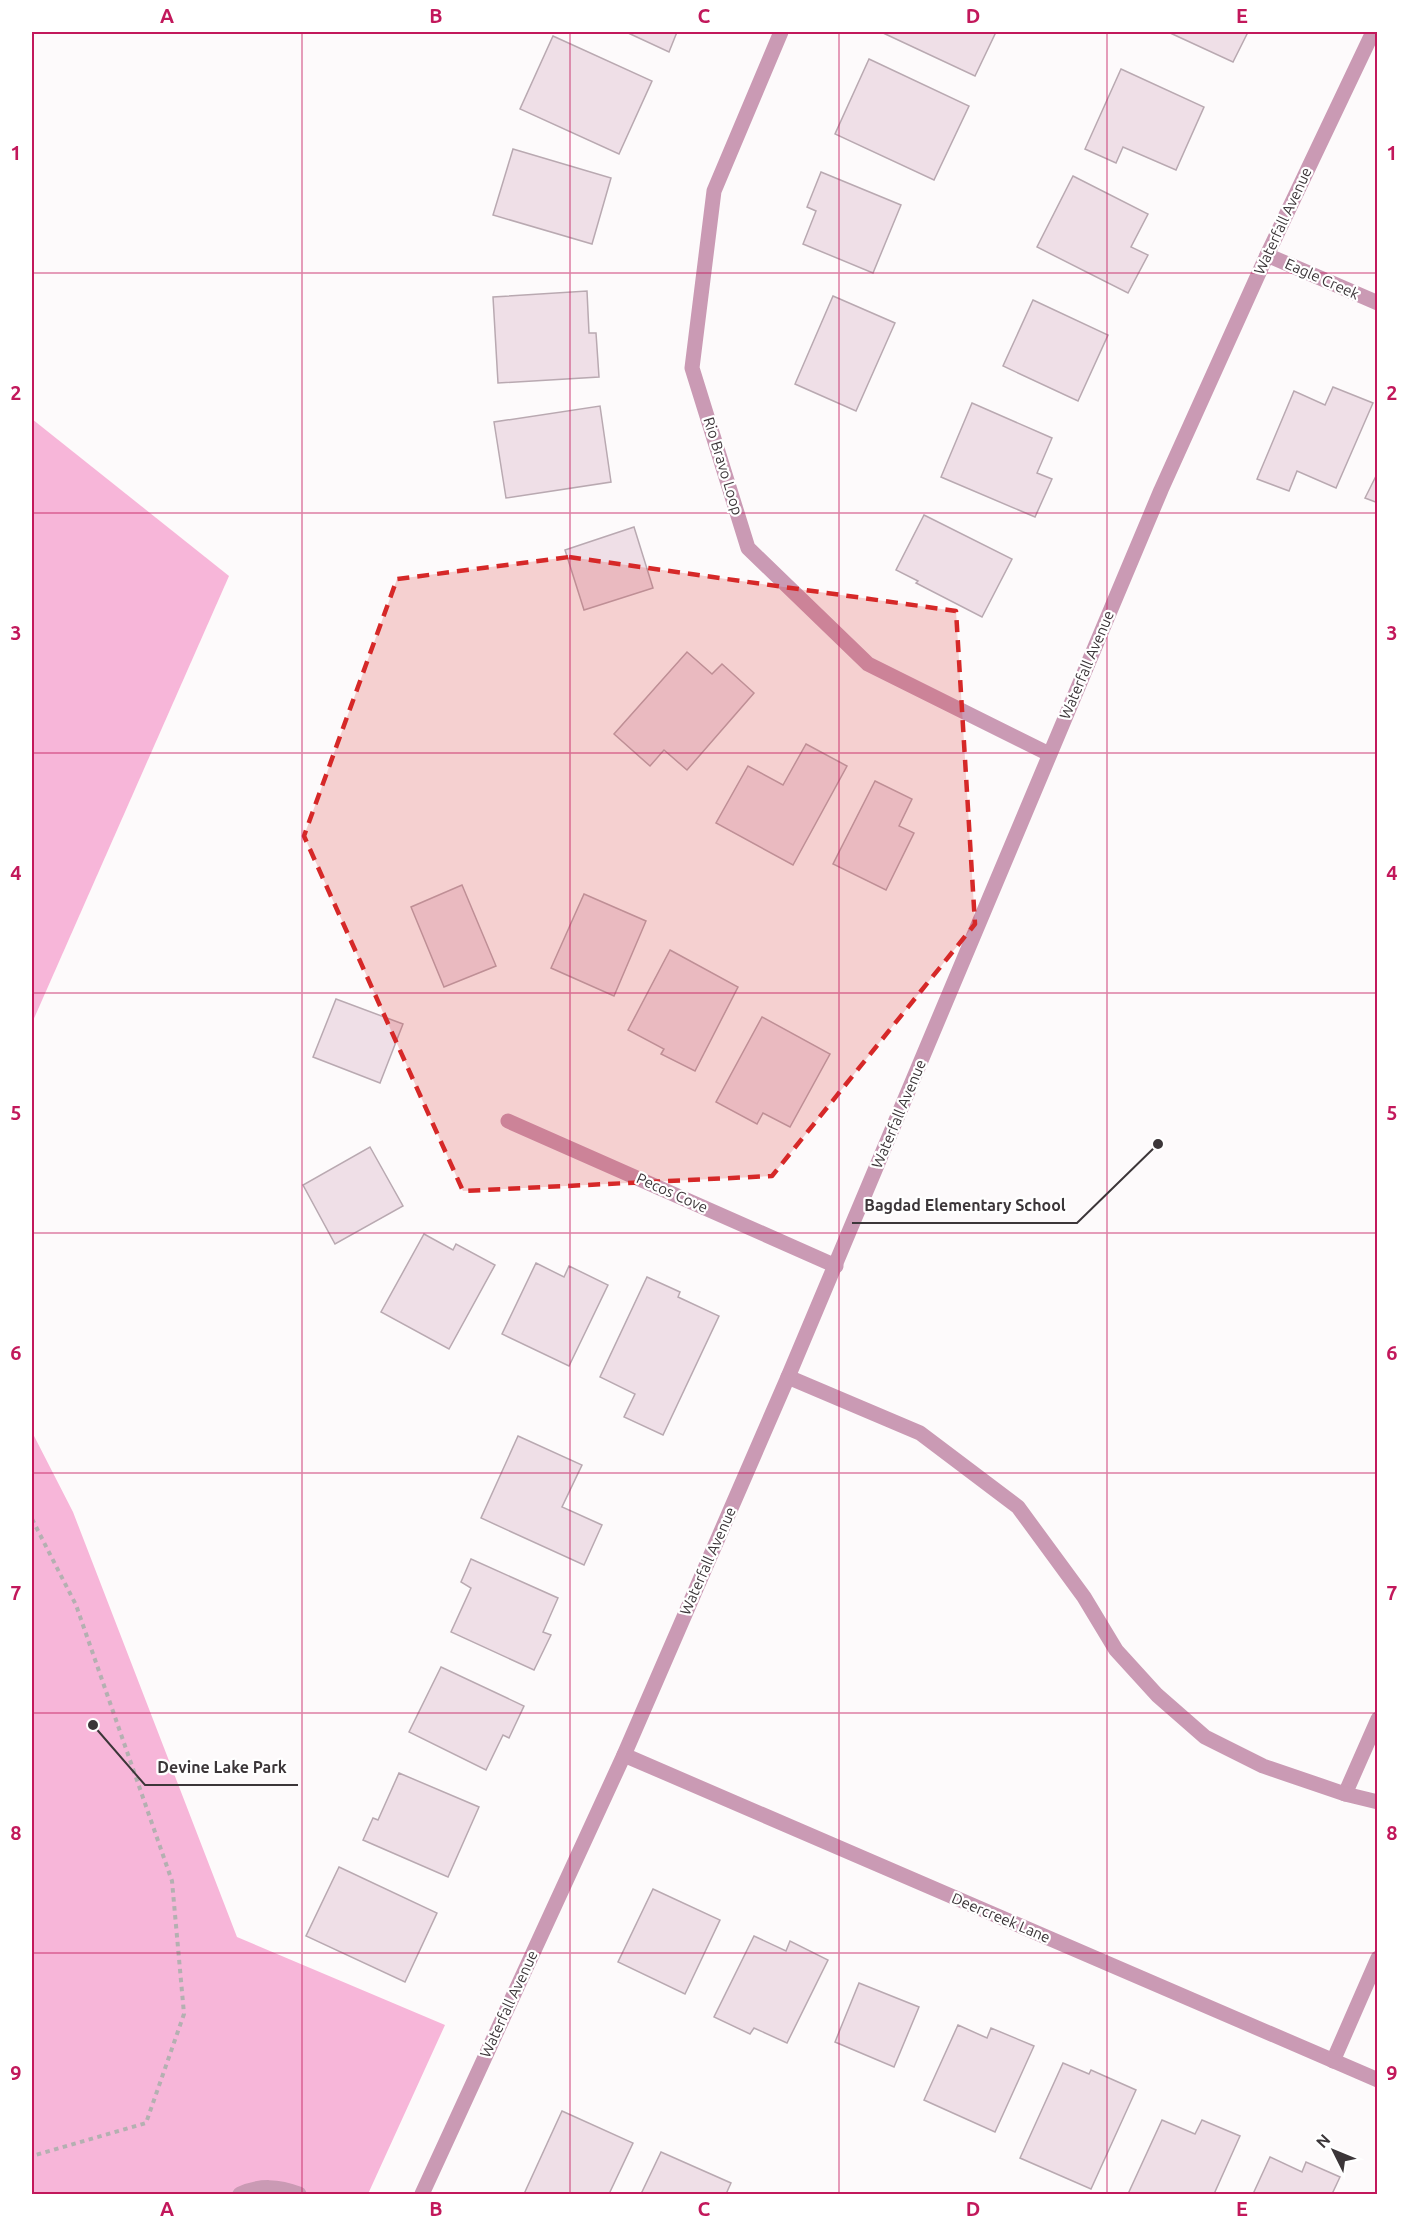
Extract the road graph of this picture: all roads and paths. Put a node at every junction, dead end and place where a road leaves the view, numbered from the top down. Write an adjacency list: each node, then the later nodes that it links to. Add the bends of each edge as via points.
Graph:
1 (781, 32): 5 (street, Rio Bravo Loop, via 714,191 692,368 748,548 868,664)
2 (1373, 32): 3 (street, Waterfall Avenue)
3 (1267, 255): 4 (street, Eagle Creek); 5 (street, Waterfall Avenue, via 1161,490)
4 (1377, 303)
5 (1049, 754): 7 (street, Waterfall Avenue)
6 (508, 1121): 7 (street, Pecos Cove)
7 (836, 1266): 8 (street, Waterfall Avenue)
8 (788, 1377): 11 (street, Waterfall Avenue); 12 (street, via 920,1433 1018,1507 1084,1597 1116,1650 1205,1737 1263,1766)
9 (32, 1519): 17 (path, via 76,1605 172,1881 184,2014 146,2123)
10 (1377, 1719): 12 (street)
11 (624, 1755): 15 (street, Deercreek Lane); 20 (street, Waterfall Avenue)
12 (1346, 1794): 13 (street)
13 (1377, 1802)
14 (1377, 1958): 15 (street)
15 (1333, 2061): 16 (street, Deercreek Lane)
16 (1377, 2080)
17 (32, 2156)
18 (240, 2194): 19 (street, via 254,2188 282,2188)
19 (299, 2194)
20 (422, 2194)

